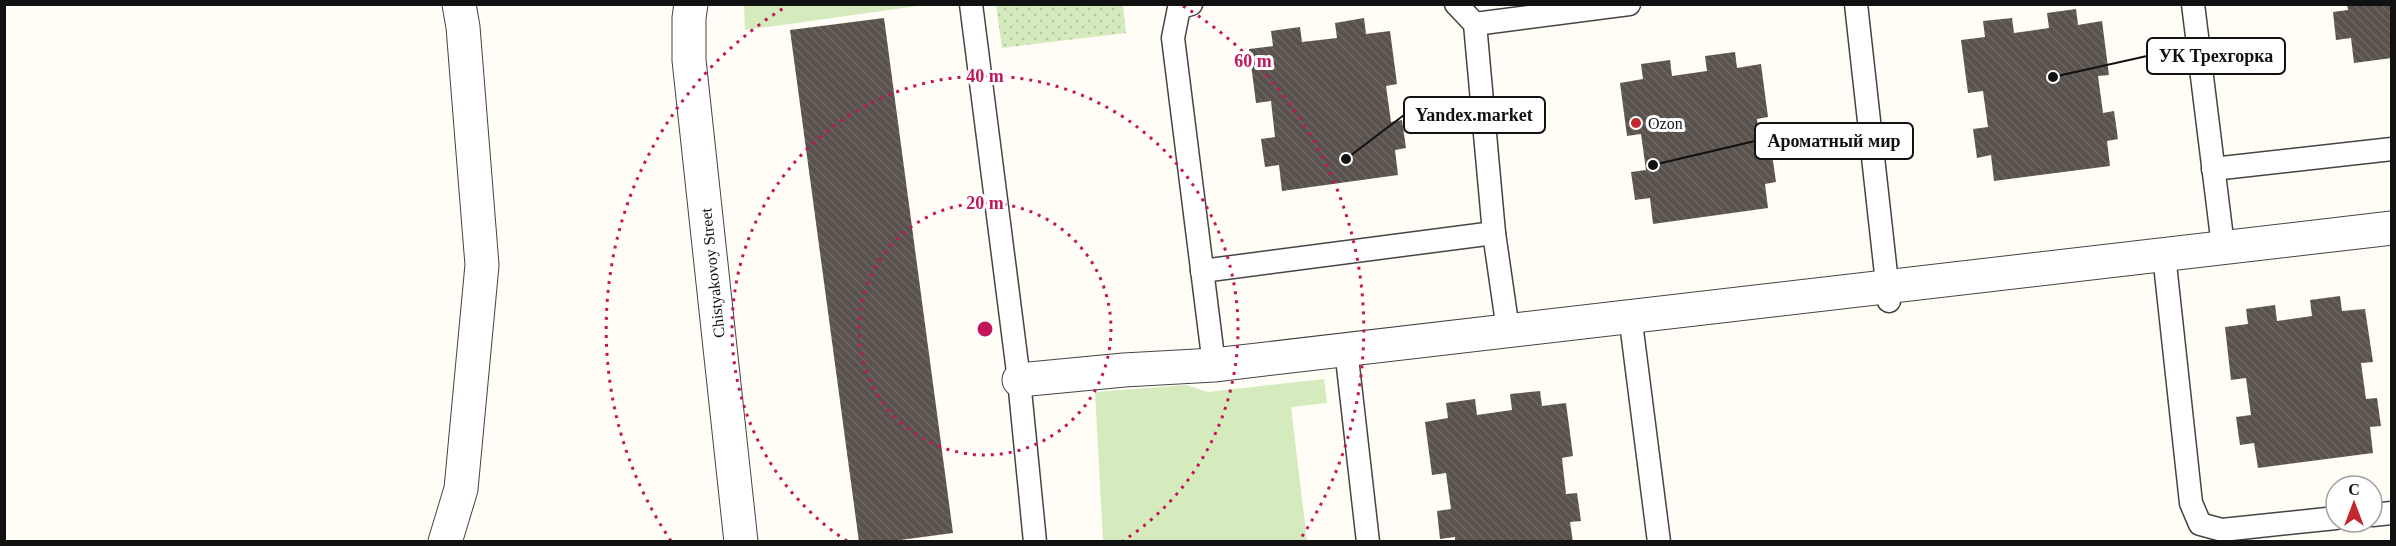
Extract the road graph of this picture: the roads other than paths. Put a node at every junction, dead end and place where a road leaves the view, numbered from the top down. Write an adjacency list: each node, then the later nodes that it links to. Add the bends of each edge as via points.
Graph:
1 (459, 4): 24 (street, via 482,265 461,489)
2 (691, 4): 25 (street, Chistyakovoy Street, via 689,60)
3 (971, 4): 22 (lane)
4 (1191, 4): 16 (lane, via 1179,8 1173,38)
5 (1456, 4): 9 (lane)
6 (1629, 4): 9 (lane)
7 (1856, 4): 17 (lane)
8 (2193, 4): 11 (lane)
9 (1475, 24): 13 (lane)
10 (2391, 149): 11 (lane)
11 (2213, 170): 14 (lane)
12 (2391, 228): 14 (street)
13 (1494, 233): 16 (lane); 19 (lane)
14 (2223, 246): 15 (street)
15 (2164, 255): 17 (street); 23 (lane, via 2191,503 2200,524 2222,530)
16 (1202, 271): 21 (lane)
17 (1888, 294): 18 (street)
18 (1630, 315): 19 (street); 28 (lane)
19 (1508, 330): 20 (street)
20 (1346, 349): 21 (street); 27 (lane)
21 (1214, 365): 22 (street)
22 (1019, 380): 26 (lane)
23 (2324, 519)
24 (445, 542)
25 (741, 542)
26 (1035, 542)
27 (1368, 542)
28 (1659, 542)

